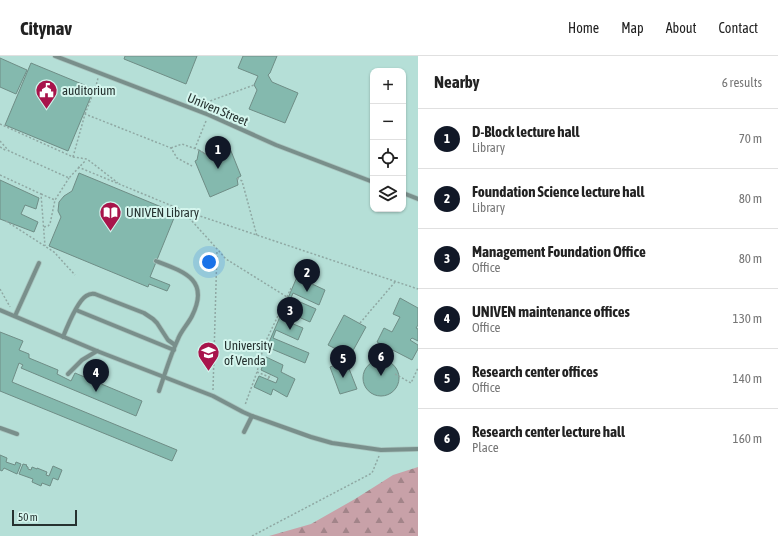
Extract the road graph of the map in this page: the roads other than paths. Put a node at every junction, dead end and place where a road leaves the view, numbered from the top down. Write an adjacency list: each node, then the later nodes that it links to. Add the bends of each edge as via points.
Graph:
1 (55, 56): 2 (lane, Univen Street)
2 (370, 181)
3 (406, 194): 4 (lane)
4 (418, 199)
5 (156, 261): 11 (lane, via 180,270 193,279 198,290 192,315)
6 (38, 263): 9 (lane)
7 (0, 310): 9 (lane)
8 (76, 310): 10 (lane); 11 (lane); 11 (lane, via 82,298 90,293 95,294 153,319)
9 (15, 316): 10 (lane)
10 (63, 337): 12 (lane)
11 (174, 348): 14 (lane)
12 (97, 351): 13 (lane, via 82,360); 14 (lane)
13 (68, 374)
14 (164, 377): 15 (lane); 16 (lane, via 213,396)
15 (159, 391)
16 (252, 416): 18 (lane); 20 (lane, via 332,443 381,450)
17 (0, 428): 19 (lane)
18 (244, 432)
19 (17, 434)
20 (418, 450)

